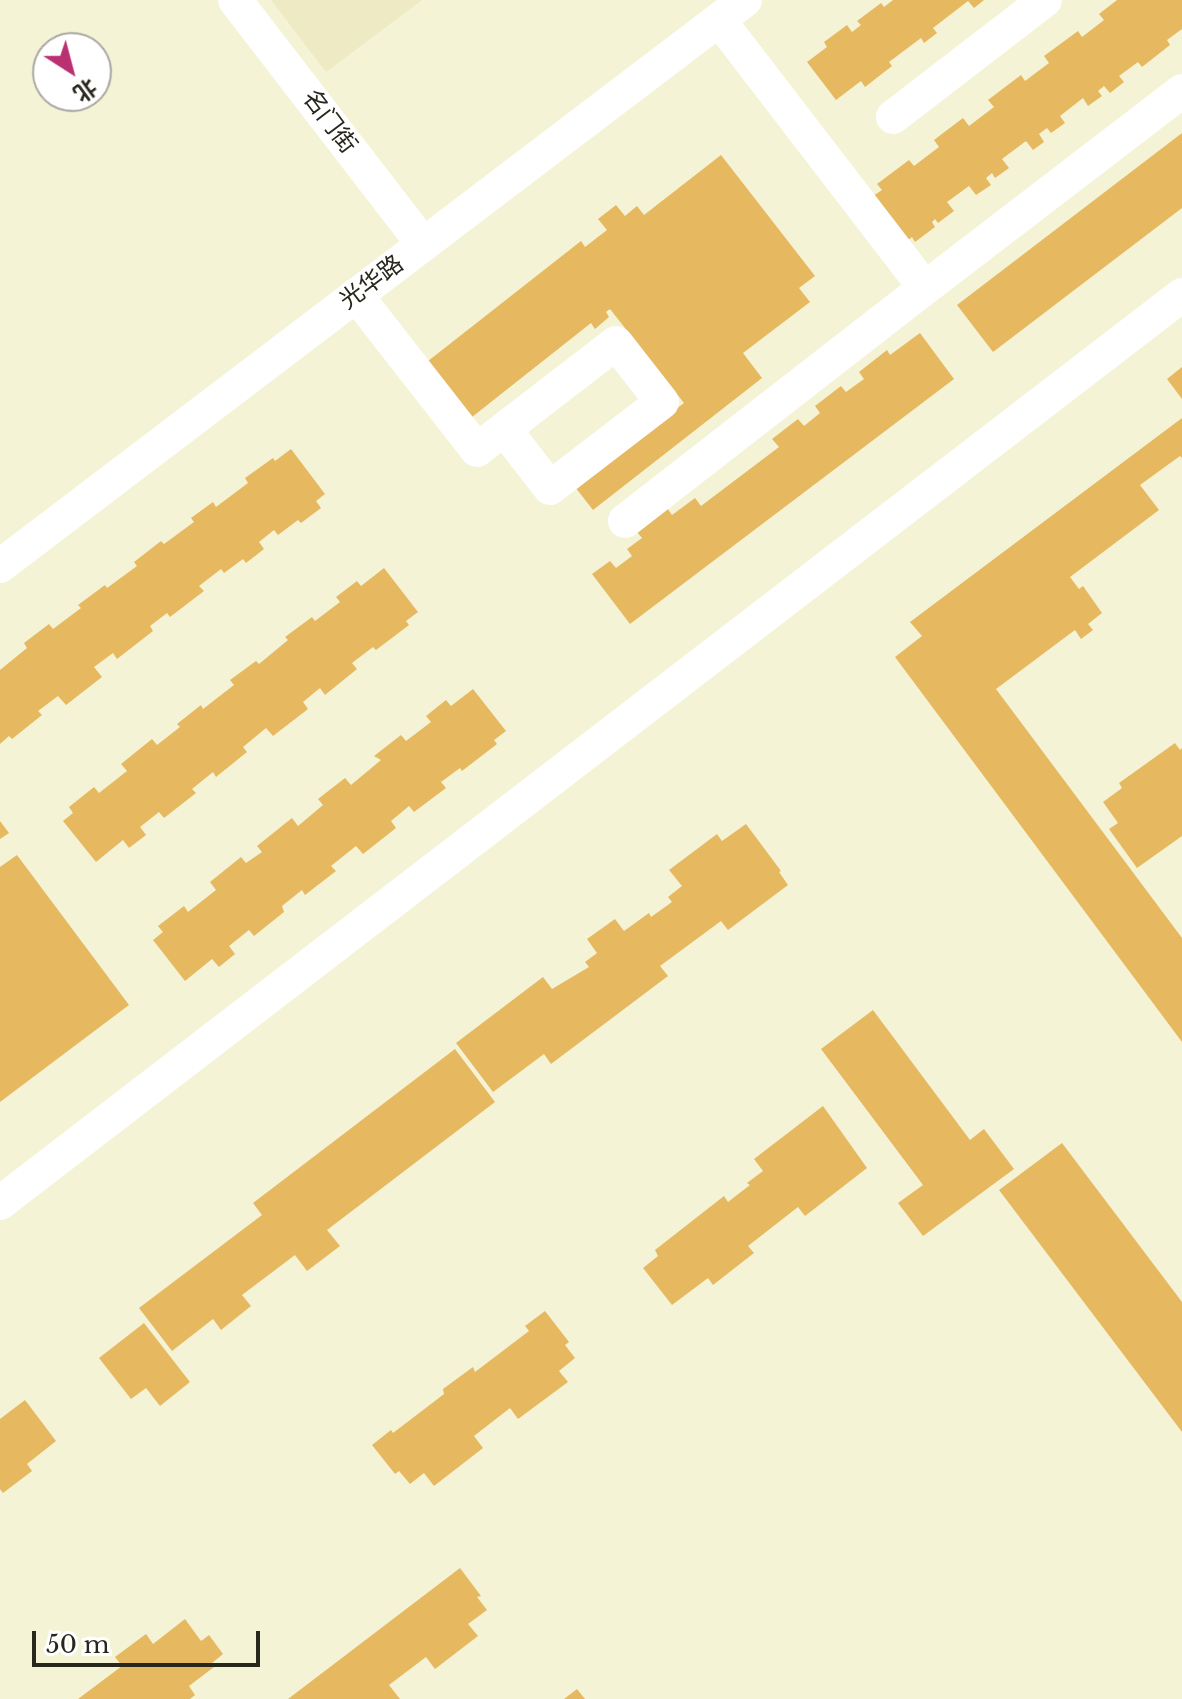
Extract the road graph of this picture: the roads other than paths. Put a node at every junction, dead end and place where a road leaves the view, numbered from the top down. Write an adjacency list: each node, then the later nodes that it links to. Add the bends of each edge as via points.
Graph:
1 (235, 0): 6 (street, 名门街)
2 (1045, 0): 5 (street)
3 (732, 10): 6 (street, 光华路); 7 (street)
4 (1182, 91): 7 (street)
5 (893, 117)
6 (423, 244): 8 (street, 光华路)
7 (926, 287): 11 (street)
8 (356, 295): 10 (street, via 477,450); 12 (street, 光华路)
9 (1182, 295): 13 (street)
10 (505, 430): 10 (street, via 616,343 662,402 550,488)
11 (625, 521)
12 (0, 566)
13 (0, 1203)

